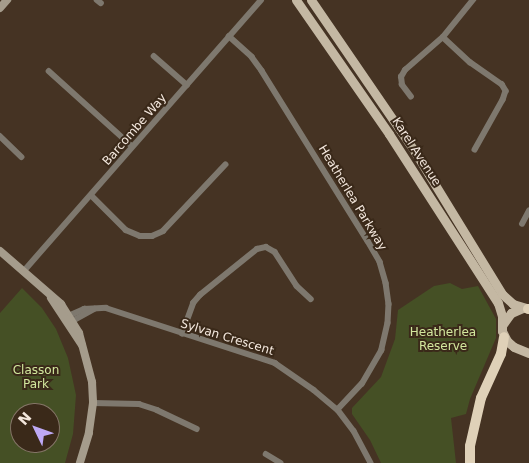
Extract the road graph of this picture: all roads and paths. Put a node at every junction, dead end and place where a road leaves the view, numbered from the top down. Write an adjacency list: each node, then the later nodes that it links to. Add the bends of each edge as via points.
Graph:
1 (7, 0): 6 (street)
2 (261, 0): 7 (street, Barcombe Way)
3 (296, 0): 12 (main road, Karel Avenue)
4 (310, 0): 8 (main road, Karel Avenue)
5 (473, 0): 9 (street)
6 (0, 8)
7 (229, 36): 13 (street, Barcombe Way); 33 (street, Heatherlea Parkway, via 262,71 380,262 389,304 382,350 362,384)
8 (337, 36): 12 (main road, via 339,48 356,73); 26 (main road, Karel Avenue, via 416,152 502,294 513,304)
9 (443, 37): 14 (street, via 401,77 402,85); 17 (street, via 470,62 502,84 506,91)
10 (154, 56): 13 (street)
11 (49, 71): 16 (street)
12 (351, 78): 28 (main road, Karel Avenue, via 498,303)
13 (187, 85): 16 (street, Barcombe Way)
14 (411, 97)
15 (0, 136): 18 (street)
16 (132, 146): 20 (street, Barcombe Way)
17 (475, 150)
18 (22, 157)
19 (225, 165): 20 (street, via 163,232 152,236 140,236 126,230)
20 (92, 196): 24 (street, Barcombe Way)
21 (529, 211): 22 (street)
22 (522, 224)
23 (0, 251): 24 (street)
24 (23, 272): 27 (street, via 50,296)
25 (310, 299): 29 (street, via 297,286 275,252 266,247 257,250 200,295 193,303)
26 (527, 309): 28 (main road, Karel Avenue, via 511,313)
27 (69, 320): 29 (street, Sylvan Crescent, via 84,309 106,308); 32 (street, via 83,346 92,382)
28 (503, 324): 30 (main road, Karel Avenue)
29 (182, 334): 33 (street, Sylvan Crescent, via 275,363)
30 (504, 336): 31 (main road, via 510,344); 39 (highway, via 501,354 481,398 470,446)
31 (529, 353)
32 (93, 403): 34 (street, via 139,404); 36 (street)
33 (338, 410): 38 (street, Sylvan Crescent)
34 (197, 429)
35 (266, 454): 37 (street)
36 (80, 463)
37 (281, 463)
38 (371, 463)
39 (470, 463)

